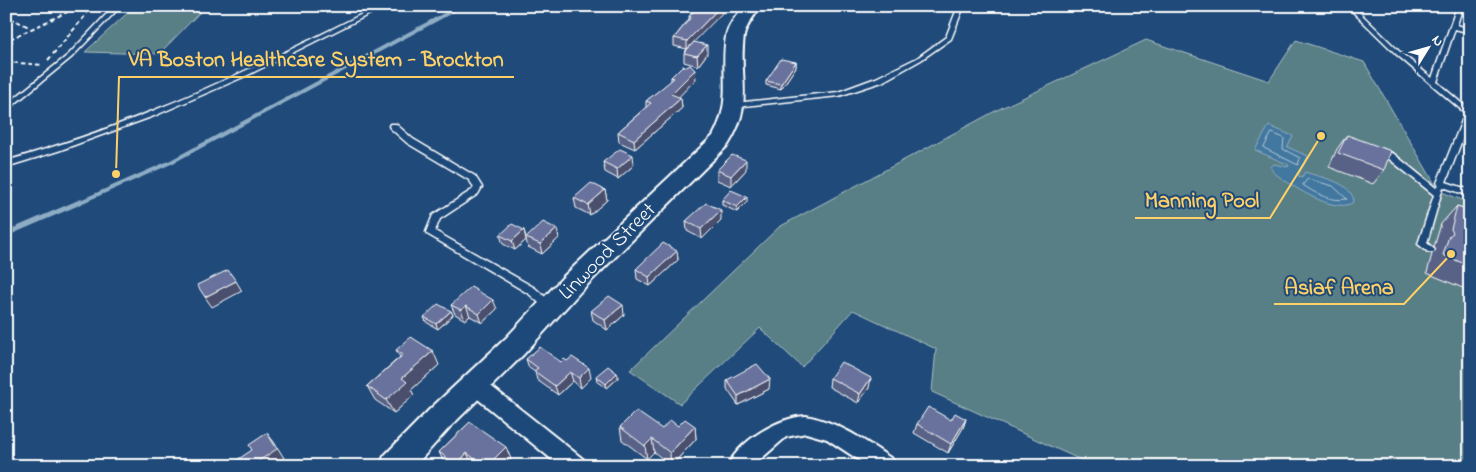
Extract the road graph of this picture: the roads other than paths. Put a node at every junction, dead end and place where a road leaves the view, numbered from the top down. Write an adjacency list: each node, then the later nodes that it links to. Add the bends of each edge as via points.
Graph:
1 (15, 6): 8 (lane)
2 (118, 6): 13 (lane, via 73,53)
3 (383, 6): 17 (lane, via 178,105 108,132)
4 (753, 6): 12 (street, Linwood Street, via 735,35)
5 (961, 6): 12 (lane, via 949,38 919,59 879,80 839,94)
6 (1358, 6): 11 (lane, via 1355,10)
7 (1460, 6): 9 (lane)
8 (6, 10)
9 (1454, 26): 10 (lane); 11 (lane)
10 (1470, 31)
11 (1433, 84): 14 (lane)
12 (736, 105): 22 (street, Linwood Street, via 721,140)
13 (6, 109)
14 (1469, 112): 18 (lane)
15 (394, 126): 22 (lane, via 410,140 472,178 478,186 475,192 436,217 430,232 532,292)
16 (1369, 147): 20 (lane, via 1391,156)
17 (6, 164)
18 (1442, 183): 19 (lane); 20 (lane)
19 (1470, 193)
20 (1438, 194): 21 (lane, via 1422,244)
21 (1431, 250)
22 (551, 308): 23 (street, Linwood Street)
23 (475, 385): 24 (street, Linwood Street); 25 (street)
24 (394, 466)
25 (576, 466)
26 (738, 466): 27 (street, via 778,431 794,424 826,429)
27 (886, 466)

